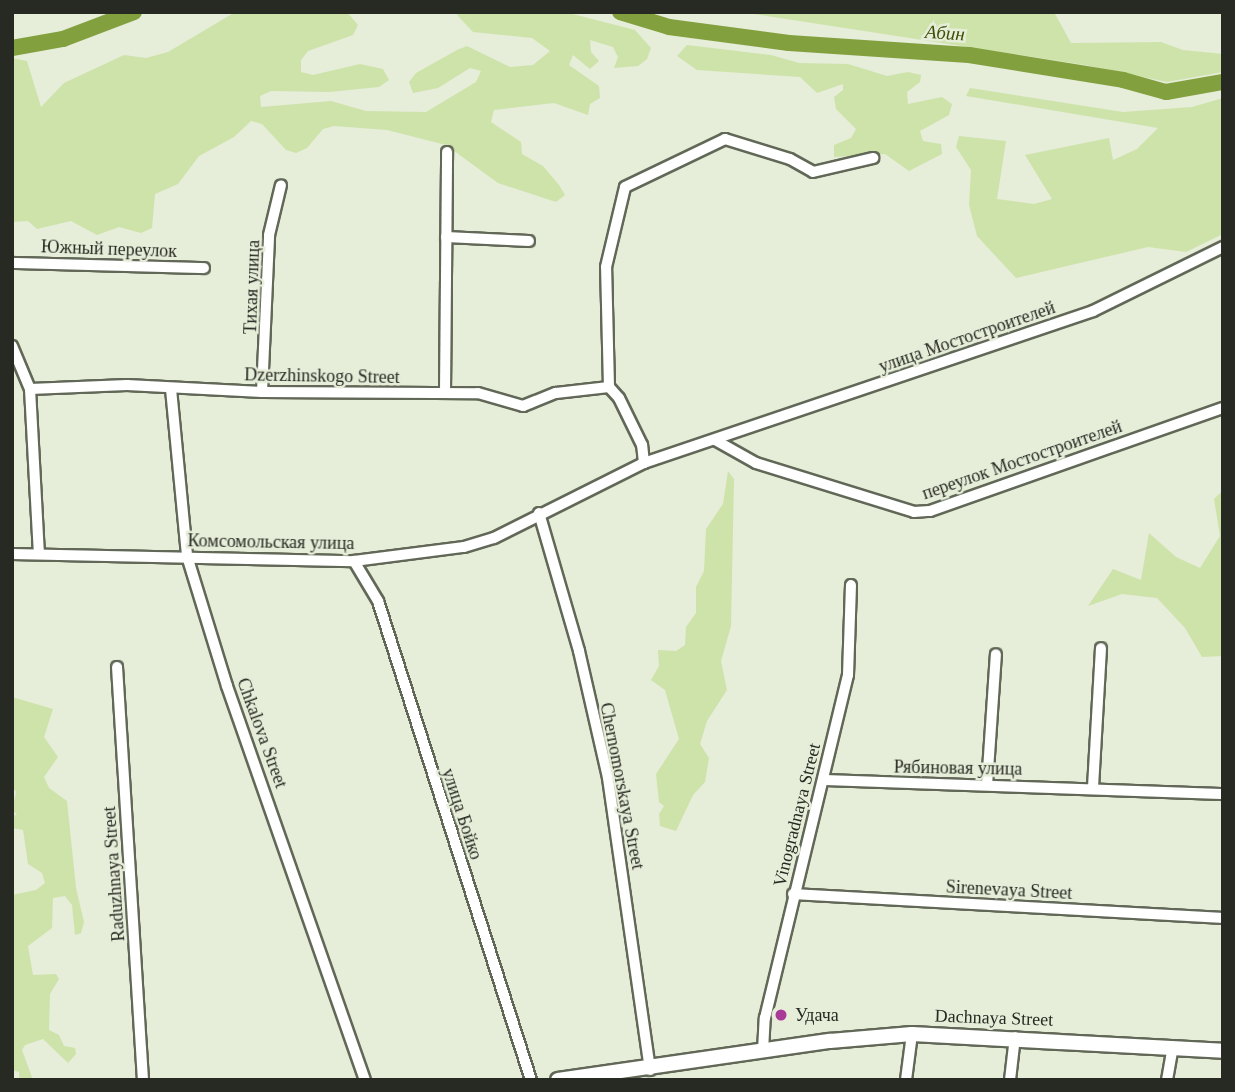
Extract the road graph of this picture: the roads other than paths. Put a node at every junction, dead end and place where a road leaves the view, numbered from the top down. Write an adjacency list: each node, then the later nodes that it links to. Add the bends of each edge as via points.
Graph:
1 (447, 152): 4 (street)
2 (873, 158): 10 (street, via 813,172 790,159 725,139 625,187 606,267)
3 (281, 185): 13 (street, Тихая улица, via 269,235)
4 (446, 237): 5 (street); 14 (street)
5 (529, 241)
6 (1223, 247): 16 (street, улица Мостостроителей, via 1093,311)
7 (12, 263): 8 (street, Южный переулок)
8 (204, 268)
9 (12, 346): 11 (street)
10 (608, 387): 14 (street, Dzerzhinskogo Street, via 556,393 523,406 478,393); 17 (street, via 619,398 642,445)
11 (30, 389): 12 (street, Dzerzhinskogo Street, via 127,385); 20 (street)
12 (171, 389): 13 (street, Dzerzhinskogo Street); 21 (street, Chkalova Street)
13 (262, 392): 14 (street, Dzerzhinskogo Street)
14 (445, 393)
15 (1223, 408): 16 (street, переулок Мостостроителей, via 930,511 914,512 755,463)
16 (715, 440): 17 (street, Комсомольская улица)
17 (644, 463): 18 (street, Комсомольская улица)
18 (539, 513): 22 (street, Комсомольская улица, via 494,538 464,547); 38 (street, Chernomorskaya Street, via 579,651 608,778)
19 (12, 554): 20 (street, Комсомольская улица)
20 (39, 554): 21 (street, Комсомольская улица)
21 (187, 556): 22 (street, Комсомольская улица); 40 (street, Chkalova Street, via 227,686)
22 (354, 561): 41 (street, улица Бойко, via 378,601)
23 (851, 585): 27 (street, Vinogradnaya Street, via 848,676)
24 (1101, 648): 29 (street)
25 (996, 654): 28 (street)
26 (117, 667): 39 (street, Raduzhnaya Street)
27 (823, 780): 28 (street, Рябиновая улица); 31 (street, Vinogradnaya Street)
28 (987, 785): 29 (street, Рябиновая улица)
29 (1093, 787): 30 (street, Рябиновая улица)
30 (1223, 794)
31 (793, 894): 32 (street, Sirenevaya Street); 36 (street, Vinogradnaya Street, via 765,1018)
32 (1223, 918)
33 (912, 1034): 34 (main road, Dachnaya Street); 36 (main road, Dachnaya Street); 43 (street)
34 (1015, 1037): 35 (main road, Dachnaya Street); 44 (street)
35 (1173, 1047): 37 (main road, Dachnaya Street); 45 (street)
36 (764, 1051): 38 (main road, Dachnaya Street)
37 (1223, 1051)
38 (650, 1070): 42 (main road, Dachnaya Street)
39 (143, 1080)
40 (365, 1080)
41 (531, 1080)
42 (558, 1080)
43 (906, 1080)
44 (1010, 1080)
45 (1167, 1080)

